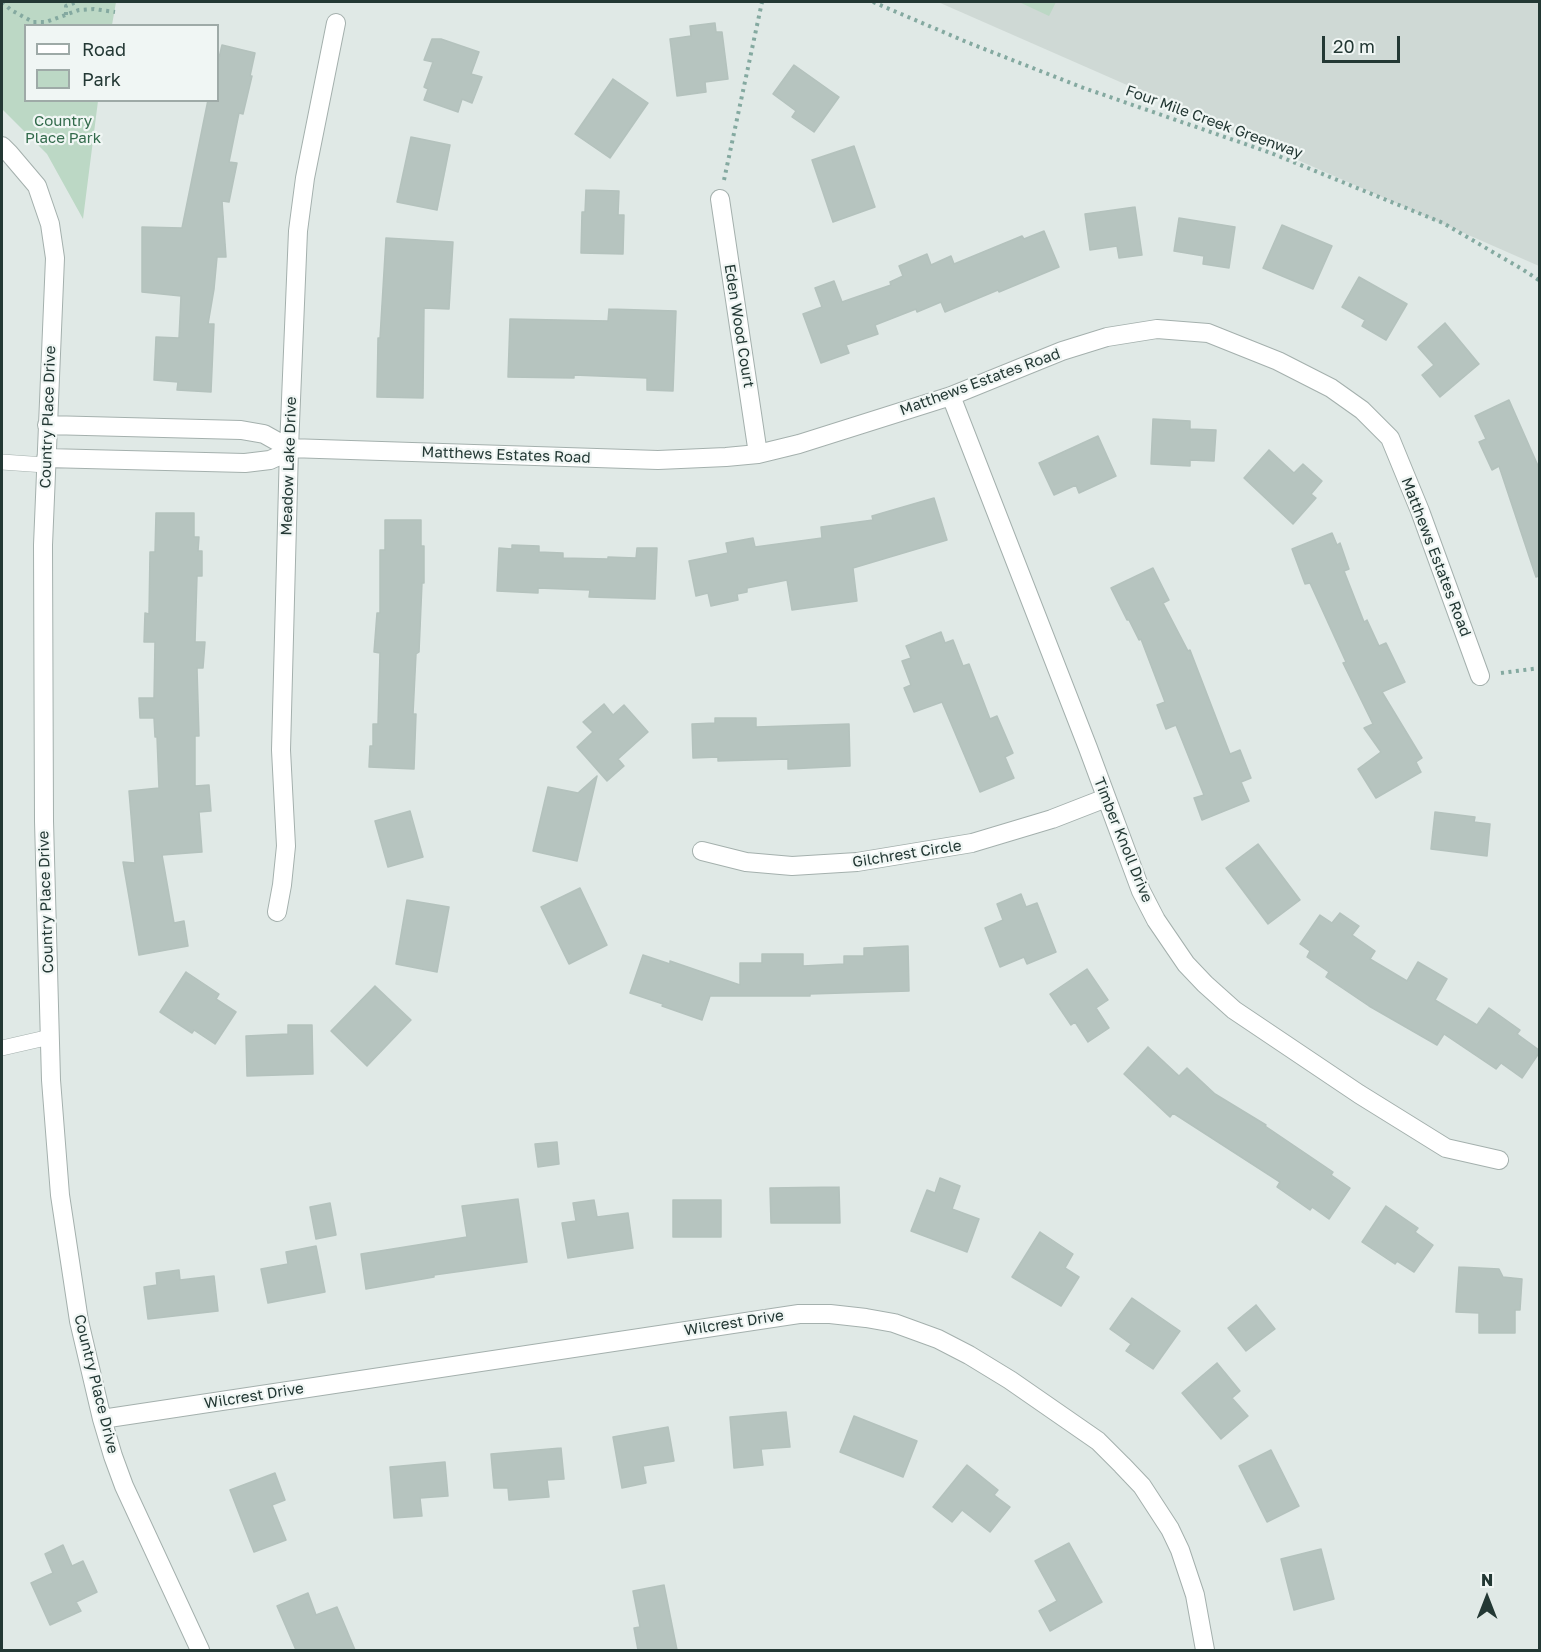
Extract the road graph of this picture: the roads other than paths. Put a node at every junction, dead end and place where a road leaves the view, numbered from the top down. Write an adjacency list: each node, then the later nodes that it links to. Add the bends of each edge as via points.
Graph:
1 (336, 23): 6 (street, Meadow Lake Drive, via 298,231)
2 (2, 146): 5 (street, Country Place Drive, via 37,186 50,224 55,258)
3 (720, 199): 7 (street, Eden Wood Court)
4 (951, 396): 7 (street, Matthews Estates Road); 10 (street, Matthews Estates Road, via 1062,351 1107,337 1157,329 1208,333 1278,361 1331,388 1362,410 1390,438); 11 (street, Timber Knoll Drive)
5 (47, 425): 6 (street, Matthews Estates Road, via 241,430 264,435); 8 (street, Country Place Drive)
6 (289, 448): 7 (street, Matthews Estates Road, via 658,460); 8 (street, Matthews Estates Road, via 270,460 245,464); 13 (street, Meadow Lake Drive, via 281,750 286,846)
7 (758, 454)
8 (46, 461): 9 (lane); 14 (street, Country Place Drive, via 44,820)
9 (2, 462)
10 (1480, 676)
11 (1106, 798): 12 (street, Gilchrest Circle, via 1053,819 972,843 858,862 792,866 746,862); 16 (street, Timber Knoll Drive, via 1156,920 1205,984 1234,1010 1446,1148)
12 (702, 851)
13 (277, 912)
14 (50, 1037): 15 (lane); 17 (street, Country Place Drive, via 60,1195 79,1321)
15 (2, 1048)
16 (1499, 1160)
17 (102, 1419): 18 (street, Country Place Drive, via 124,1486); 19 (street, Wilcrest Drive, via 798,1314 894,1323 938,1339 1010,1380 1098,1441 1142,1486 1180,1550 1195,1595)
18 (200, 1650)
19 (1205, 1650)

